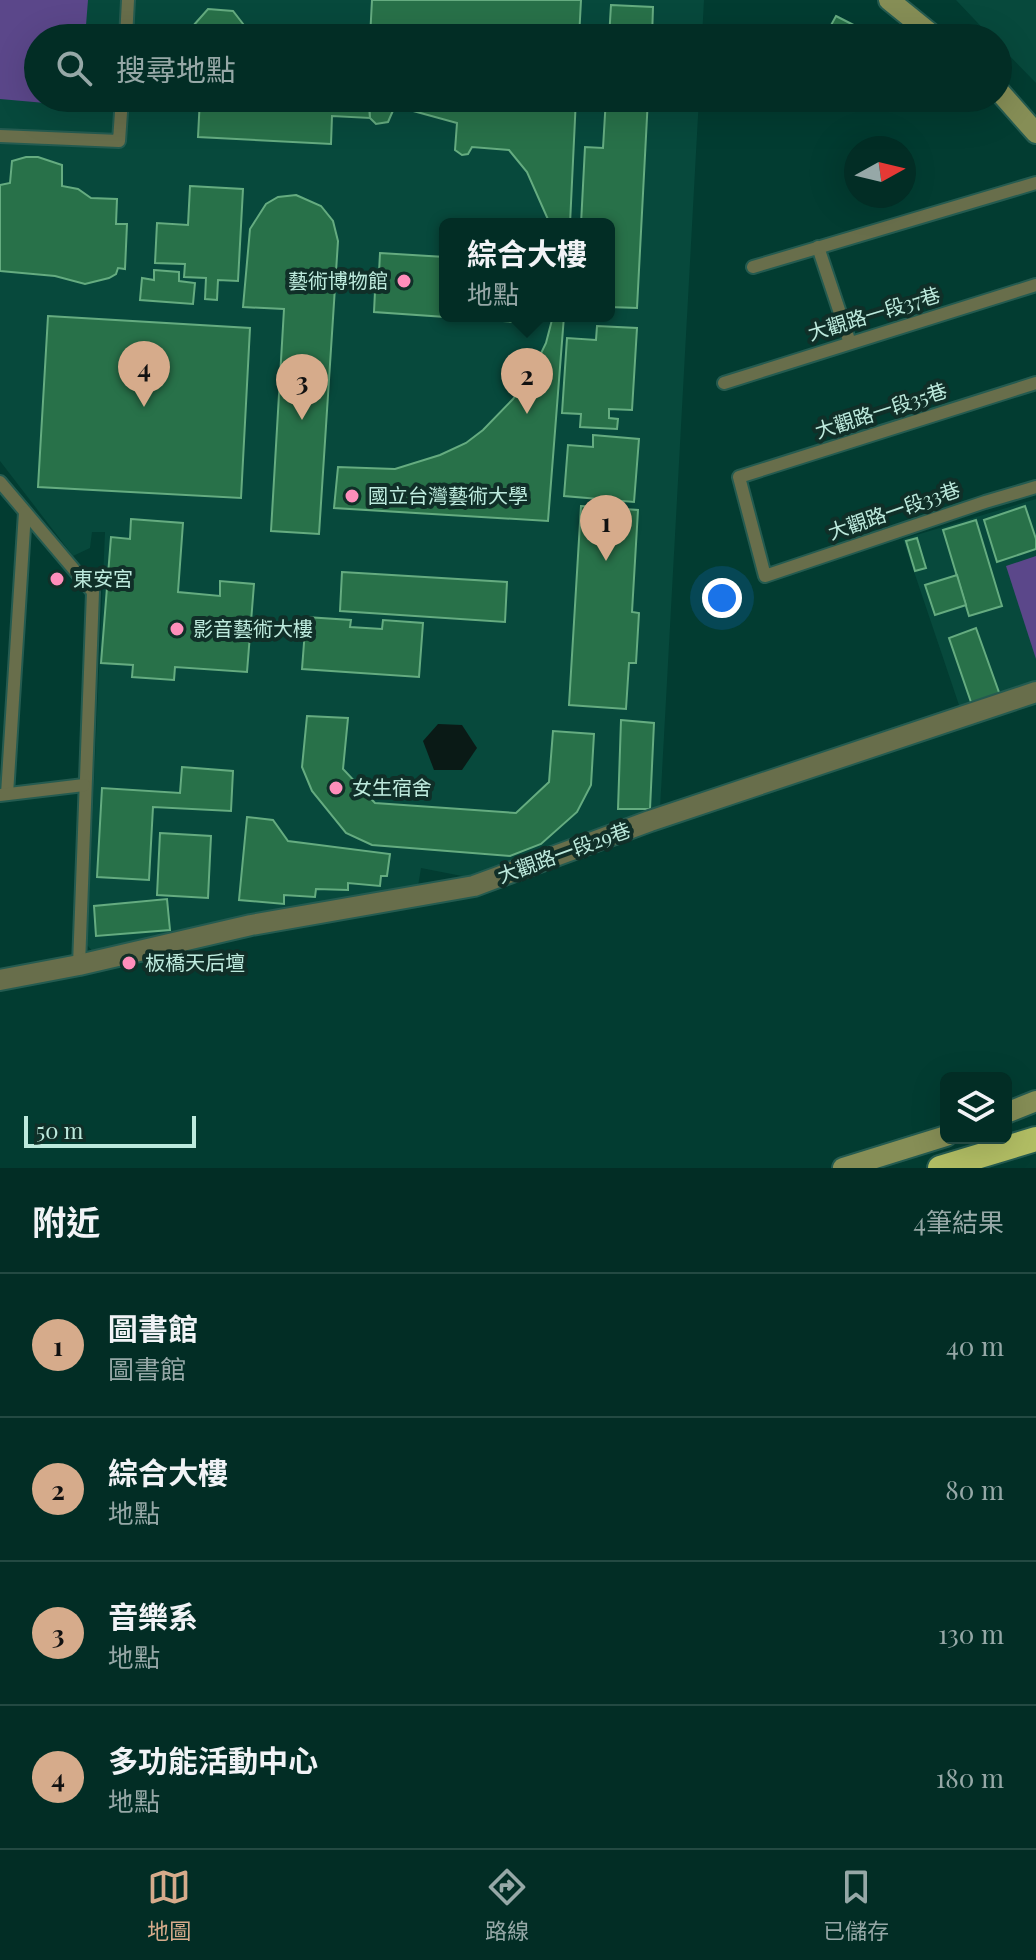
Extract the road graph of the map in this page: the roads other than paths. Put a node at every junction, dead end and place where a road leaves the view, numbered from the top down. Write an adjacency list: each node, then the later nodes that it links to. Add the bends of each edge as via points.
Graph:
1 (128, 0): 3 (lane)
2 (889, 0): 4 (street)
3 (127, 24)
4 (919, 24)
5 (1012, 106): 7 (street)
6 (121, 112): 8 (lane, via 119,141)
7 (1036, 133)
8 (0, 136)
9 (1036, 183): 10 (lane)
10 (818, 247): 11 (lane); 13 (lane)
11 (753, 267)
12 (1036, 285): 13 (lane, 大觀路一段37巷)
13 (850, 343): 14 (lane, 大觀路一段37巷)
14 (724, 383)
15 (1036, 383): 19 (lane, 大觀路一段35巷, via 739,477)
16 (0, 482): 18 (lane)
17 (1036, 487): 19 (lane, 大觀路一段33巷)
18 (25, 512): 21 (lane, via 93,592); 22 (lane)
19 (765, 576)
20 (1036, 692): 23 (street, 大觀路一段29巷, via 650,821 474,886 251,925)
21 (84, 785): 22 (lane); 23 (lane)
22 (4, 795)
23 (79, 965): 24 (street, 大觀路一段29巷)
24 (0, 980)
25 (1036, 1101): 26 (street)
26 (1012, 1111)
27 (940, 1138): 29 (street)
28 (1036, 1139): 30 (highway)
29 (843, 1168)
30 (940, 1168)

